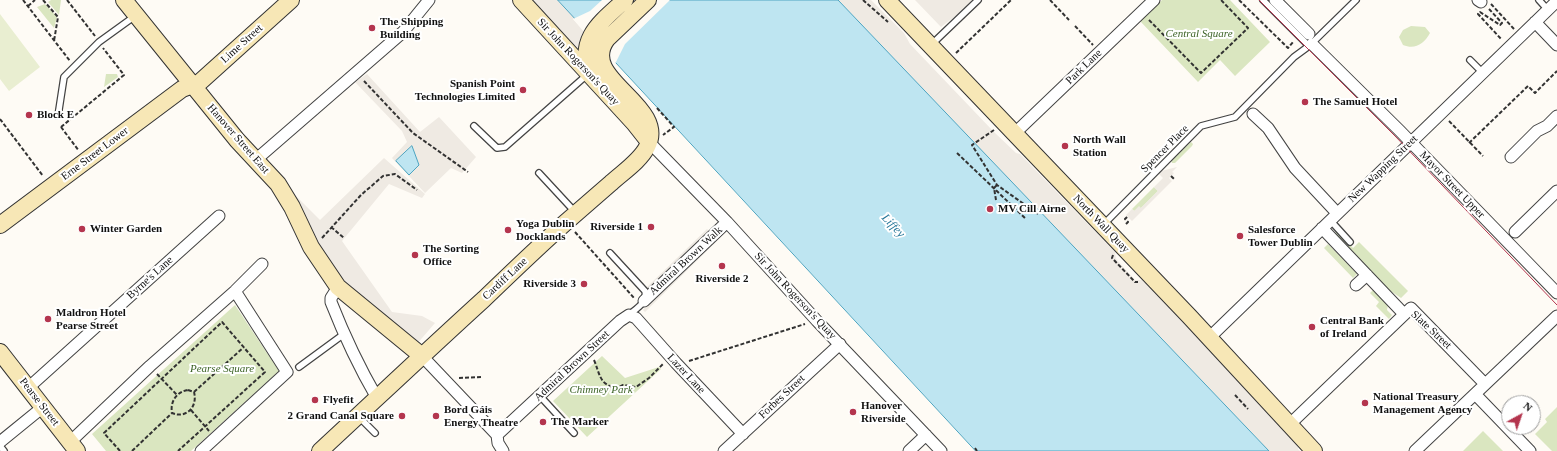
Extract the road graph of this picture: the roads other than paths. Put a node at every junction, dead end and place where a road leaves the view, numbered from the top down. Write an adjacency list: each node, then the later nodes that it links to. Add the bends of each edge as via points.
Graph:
1 (124, 0): 16 (main road, Hanover Street East)
2 (291, 0): 24 (main road, Lime Street, via 200,82)
3 (428, 0): 33 (street, via 403,32)
4 (521, 0): 23 (main road, Sir John Rogerson's Quay)
5 (624, 0): 23 (main road, via 590,37 586,56)
6 (648, 0): 30 (main road, Sir John Rogerson's Quay, via 607,39 602,50 602,64 647,118)
7 (887, 0): 20 (main road, North Wall Quay)
8 (978, 0): 20 (lane)
9 (1154, 0): 29 (street, Park Lane)
10 (1263, 0): 18 (lane)
11 (1275, 0): 18 (street, Mayor Street Upper)
12 (1356, 0): 18 (lane, Spencer Place)
13 (1538, 0): 15 (lane)
14 (1557, 1): 15 (street, New Wapping Street)
15 (1548, 10): 17 (street, New Wapping Street)
16 (135, 15): 24 (main road, Hanover Street East); 26 (lane, via 99,42 64,77)
17 (1535, 22): 19 (street); 22 (street, New Wapping Street)
18 (1313, 40): 31 (street, Mayor Street Upper); 41 (lane, Spencer Place, via 1235,117 1201,126)
19 (1557, 45)
20 (930, 46): 29 (main road, North Wall Quay)
21 (1470, 60): 22 (lane)
22 (1483, 72): 31 (street, New Wapping Street)
23 (590, 76): 28 (lane, via 506,146 497,148); 30 (main road, Sir John Rogerson's Quay, via 634,123)
24 (192, 86): 33 (main road, Hanover Street East); 40 (main road, Erne Street Lower, via 182,89)
25 (1254, 114): 38 (street, via 1268,128)
26 (58, 116)
27 (1557, 116): 32 (street)
28 (474, 126)
29 (1014, 133): 41 (main road, North Wall Quay)
30 (656, 139): 36 (main road, Cardiff Lane, via 633,164); 39 (street, Sir John Rogerson's Quay)
31 (1411, 142): 38 (street, New Wapping Street); 43 (street, Mayor Street Upper)
32 (1511, 157)
33 (256, 161): 49 (main road, Hanover Street East, via 286,195 312,249)
34 (539, 173): 36 (lane)
35 (1557, 191): 42 (street)
36 (576, 213): 60 (main road, Cardiff Lane)
37 (219, 216): 63 (street, Byrne's Lane)
38 (1330, 220): 44 (lane); 47 (street); 57 (street, New Wapping Street)
39 (727, 222): 52 (street, Admiral Brown Walk); 58 (street, Sir John Rogerson's Quay)
40 (0, 224)
41 (1103, 226): 57 (main road, North Wall Quay)
42 (1515, 232): 43 (lane)
43 (1506, 240): 51 (street, Mayor Street Upper)
44 (1350, 242)
45 (610, 253): 52 (lane, via 643,288 646,294)
46 (262, 264): 50 (street)
47 (1367, 274): 48 (street); 53 (street)
48 (1356, 285)
49 (338, 287): 56 (street, via 331,302); 60 (main road, Hanover Street East)
50 (234, 291): 77 (street, via 150,366); 79 (street, via 287,372)
51 (1557, 293)
52 (642, 303): 54 (lane)
53 (1404, 314): 62 (street, Slate Street, via 1411,308); 69 (street, Slate Street)
54 (629, 315): 65 (street, Admiral Brown Street); 72 (street, Lazer Lane, via 636,318)
55 (1557, 316): 62 (street)
56 (344, 334): 61 (lane); 66 (street)
57 (1209, 338): 69 (main road, North Wall Quay)
58 (840, 344): 72 (street, Forbes Street); 73 (street, Sir John Rogerson's Quay)
59 (0, 352): 63 (main road, Pearse Street)
60 (422, 356): 66 (main road, Cardiff Lane); 74 (street)
61 (299, 367)
62 (1485, 384): 64 (street)
63 (28, 388): 67 (main road, Pearse Street)
64 (1475, 394): 86 (street); 87 (street)
65 (540, 396): 70 (lane); 74 (street, Admiral Brown Street)
66 (377, 398): 68 (main road, Cardiff Lane)
67 (42, 407): 75 (street); 77 (main road, Pearse Street)
68 (358, 416): 71 (lane); 80 (main road, Cardiff Lane)
69 (1289, 425): 85 (main road, North Wall Quay)
70 (574, 433)
71 (374, 434)
72 (743, 434): 82 (street, Forbes Street)
73 (926, 435): 83 (street); 84 (street, Sir John Rogerson's Quay)
74 (497, 436): 81 (street)
75 (0, 442)
76 (0, 446): 78 (lane)
77 (74, 446)
78 (4, 451)
79 (200, 451)
80 (320, 451)
81 (503, 451)
82 (724, 451)
83 (909, 451)
84 (941, 451)
85 (1314, 451)
86 (1415, 451)
87 (1530, 451)

